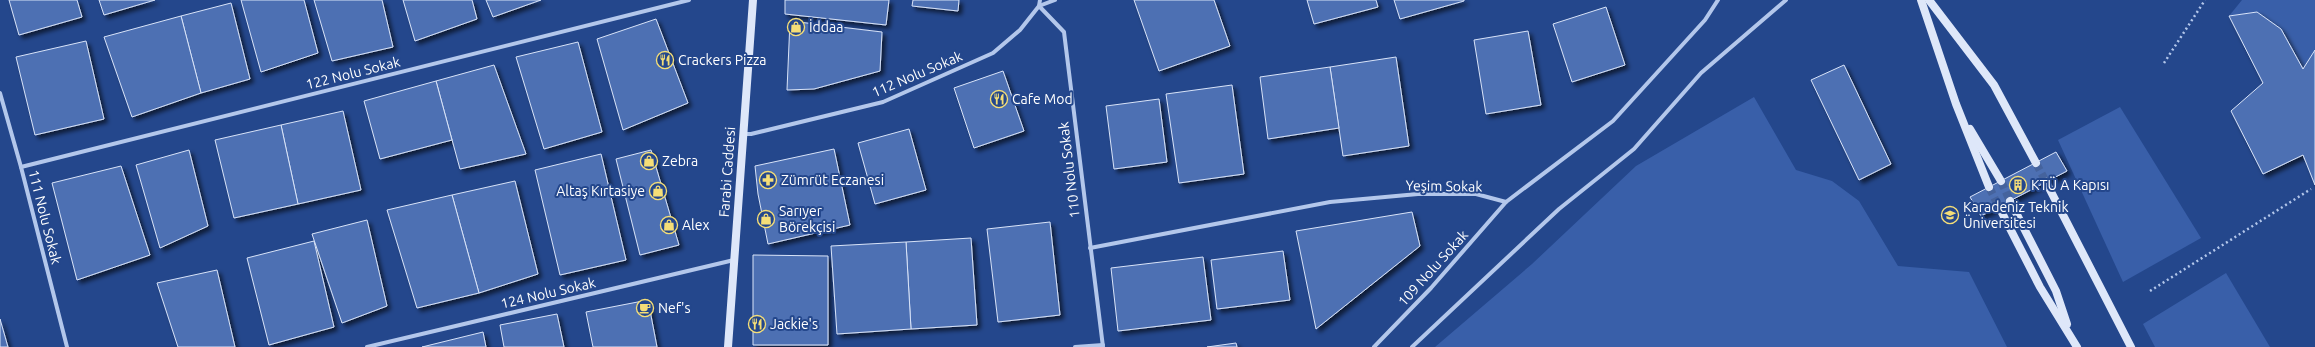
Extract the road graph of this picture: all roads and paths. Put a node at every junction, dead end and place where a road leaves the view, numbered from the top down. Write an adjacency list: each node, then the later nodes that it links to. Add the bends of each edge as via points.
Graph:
1 (689, 0): 16 (street, 122 Nolu Sokak)
2 (753, 0): 14 (street, Farabi Caddesi)
3 (1040, 0): 10 (street)
4 (1055, 0): 10 (street)
5 (1718, 0): 22 (street, via 1705,20 1613,121)
6 (1786, 0): 34 (street, via 1701,73 1634,149 1559,209)
7 (1921, 0): 13 (street)
8 (1929, 0): 15 (street, via 1994,85)
9 (2205, 0): 11 (path)
10 (1039, 6): 14 (street, 112 Nolu Sokak, via 1020,30 993,53 883,102); 24 (street, 110 Nolu Sokak, via 1064,32)
11 (2164, 63)
12 (0, 93): 16 (street, 111 Nolu Sokak)
13 (1956, 104): 17 (street); 19 (street)
14 (743, 134): 25 (street, Farabi Caddesi)
15 (2036, 163)
16 (21, 167): 29 (street, 111 Nolu Sokak)
17 (2001, 181)
18 (2046, 182): 36 (street)
19 (1989, 187)
20 (2311, 190): 26 (path)
21 (2010, 201): 27 (street, via 2056,291)
22 (1506, 202): 24 (street, Yeşim Sokak, via 1476,194 1426,194 1330,202); 33 (street, 109 Nolu Sokak, via 1431,288)
23 (1999, 207): 27 (street, via 2040,287)
24 (1090, 248): 28 (street, 110 Nolu Sokak)
25 (734, 260): 30 (street, 124 Nolu Sokak); 31 (street, Farabi Caddesi)
26 (2150, 291)
27 (2070, 334): 35 (street)
28 (1103, 346): 32 (street)
29 (67, 347)
30 (367, 347)
31 (728, 347)
32 (1075, 347)
33 (1374, 347)
34 (1412, 347)
35 (2077, 347)
36 (2130, 347)

